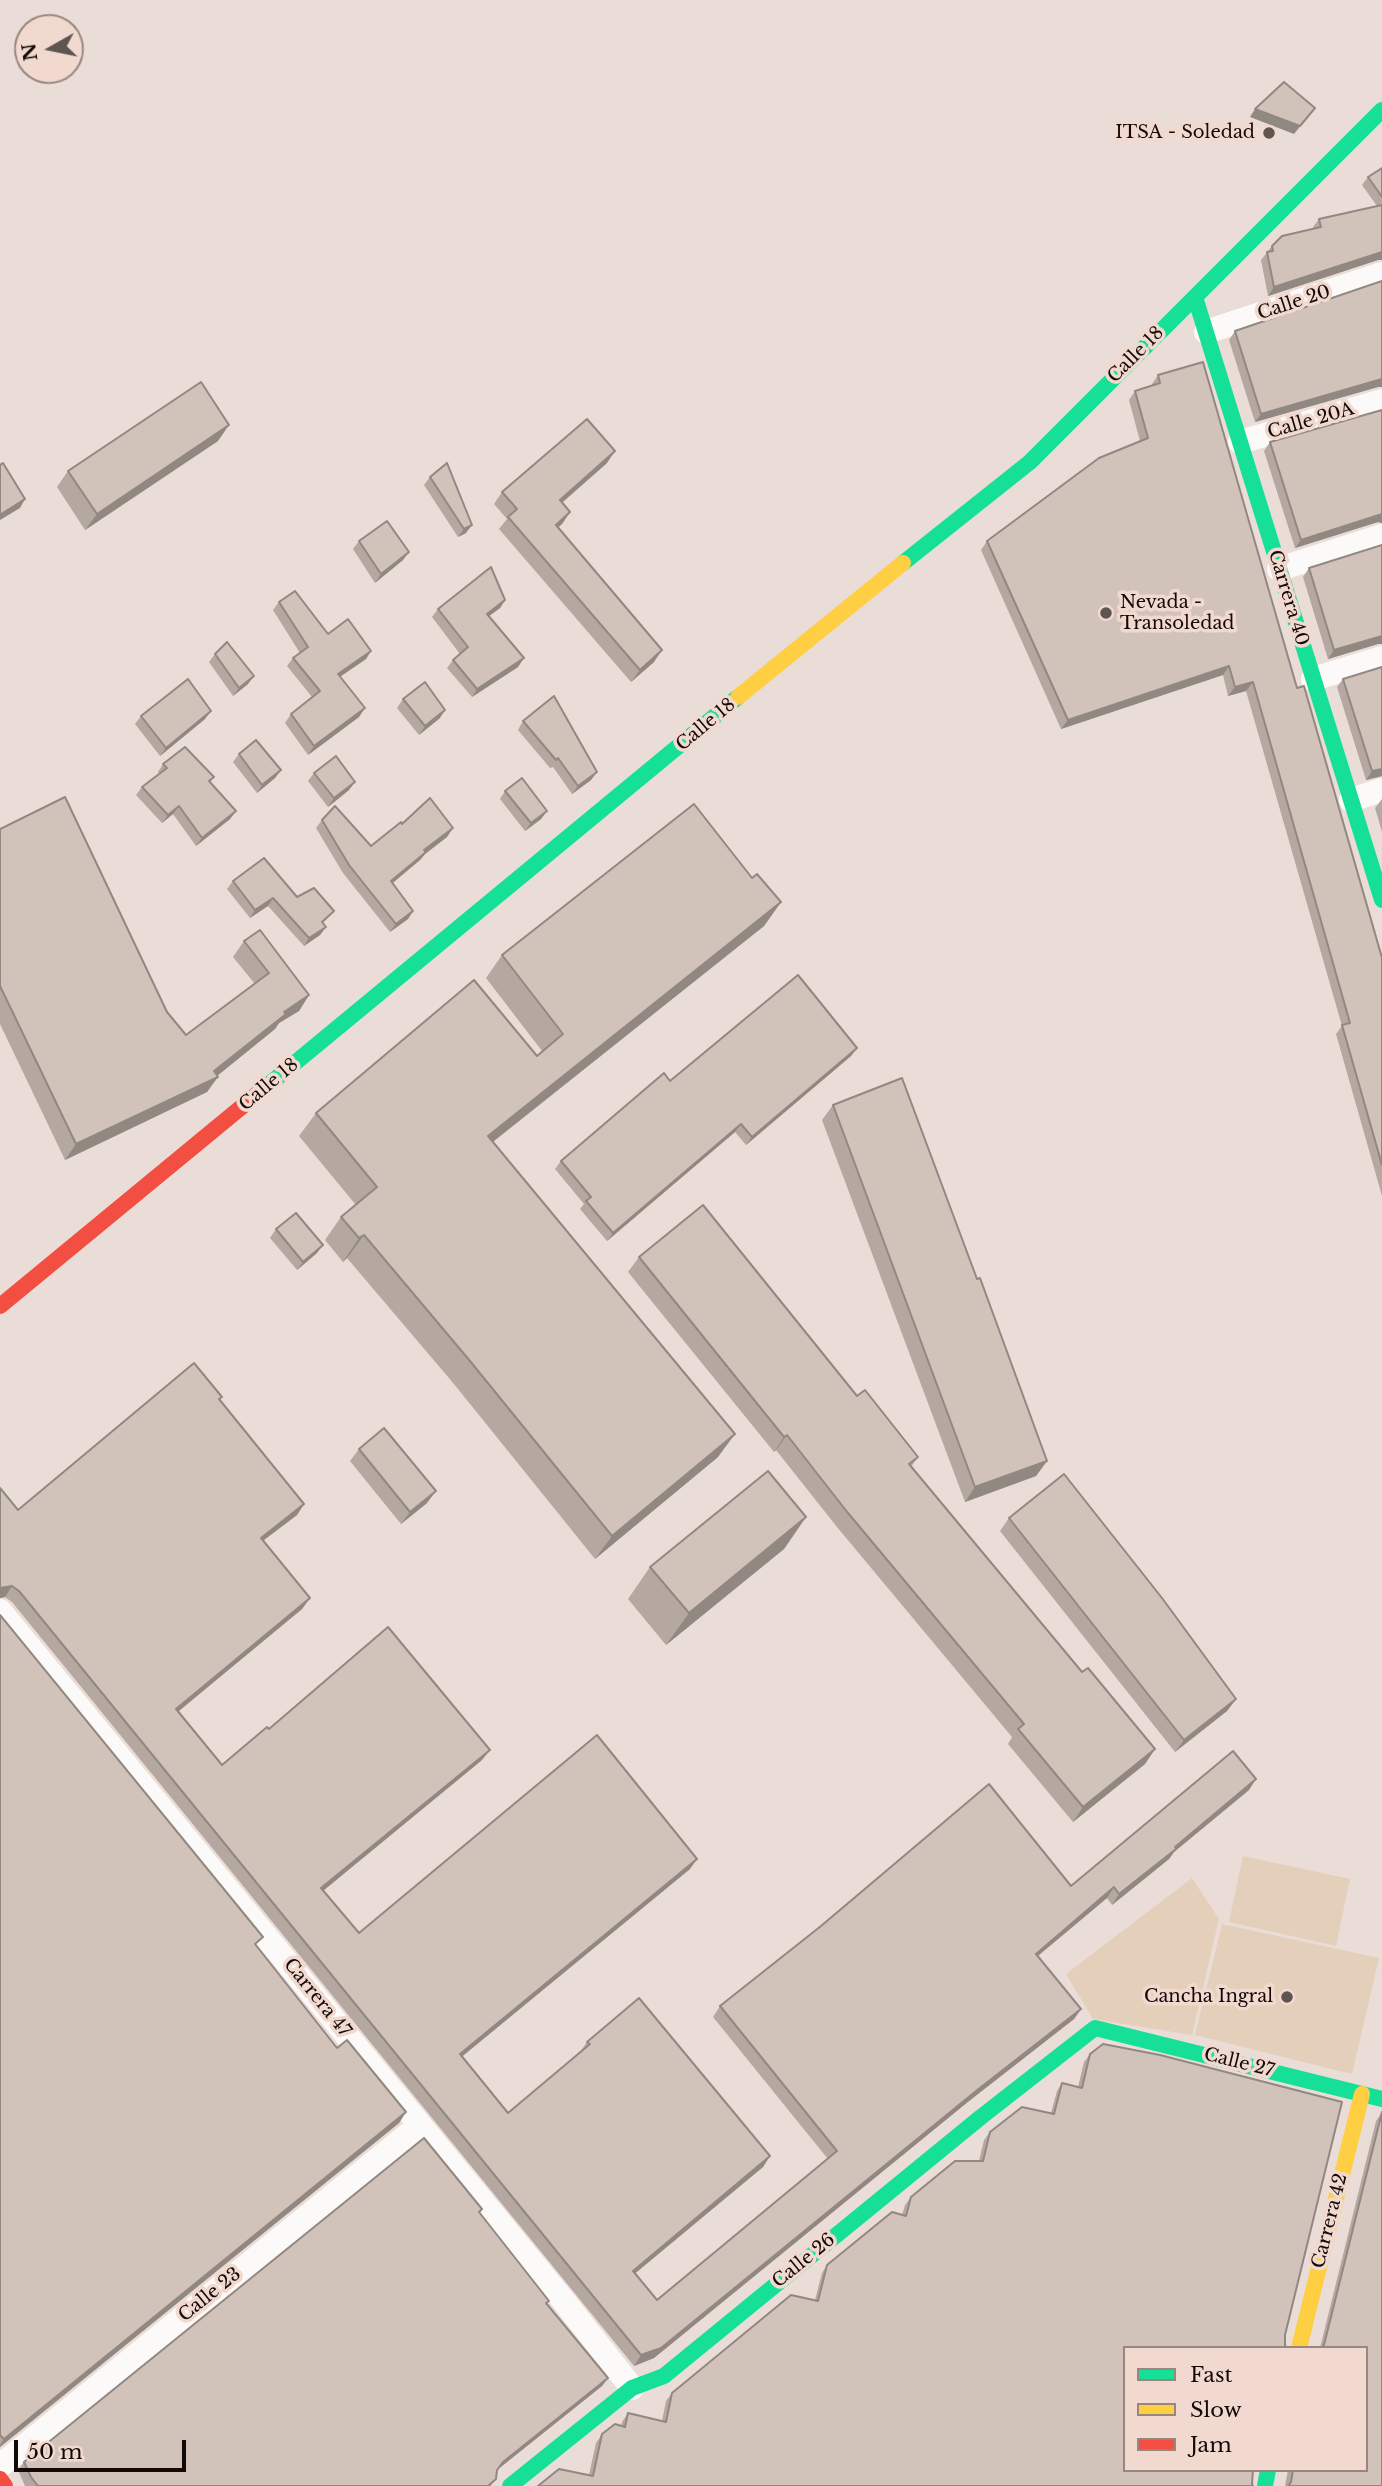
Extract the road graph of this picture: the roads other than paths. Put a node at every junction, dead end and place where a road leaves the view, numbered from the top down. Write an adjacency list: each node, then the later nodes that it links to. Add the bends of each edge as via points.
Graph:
1 (1382, 110): 3 (street, Calle 18)
2 (1382, 274): 4 (street, Calle 20)
3 (1195, 297): 4 (street, Carrera 40); 14 (street, Calle 18, via 1030,462 830,621)
4 (1206, 331): 6 (street, Carrera 40)
5 (1382, 401): 6 (street, Calle 20A)
6 (1240, 442): 8 (street, Carrera 40)
7 (1382, 536): 8 (street)
8 (1279, 569): 10 (street, Carrera 40)
9 (1382, 657): 10 (street)
10 (1313, 678): 12 (street, Carrera 40)
11 (1382, 790): 12 (street)
12 (1351, 800): 13 (street, Carrera 40)
13 (1382, 900)
14 (0, 1306)
15 (0, 1611): 20 (street, Carrera 47)
16 (1095, 2028): 18 (street, Calle 27); 22 (street, Calle 26, via 664,2376)
17 (1375, 2081): 18 (street)
18 (1362, 2094): 19 (street, Calle 27); 21 (street, Carrera 42)
19 (1382, 2099)
20 (420, 2125): 22 (street, Carrera 47); 23 (street, Calle 23)
21 (1299, 2346)
22 (632, 2388): 26 (street, Calle 26)
23 (0, 2466)
24 (0, 2479): 25 (street)
25 (5, 2486)
26 (510, 2486)

